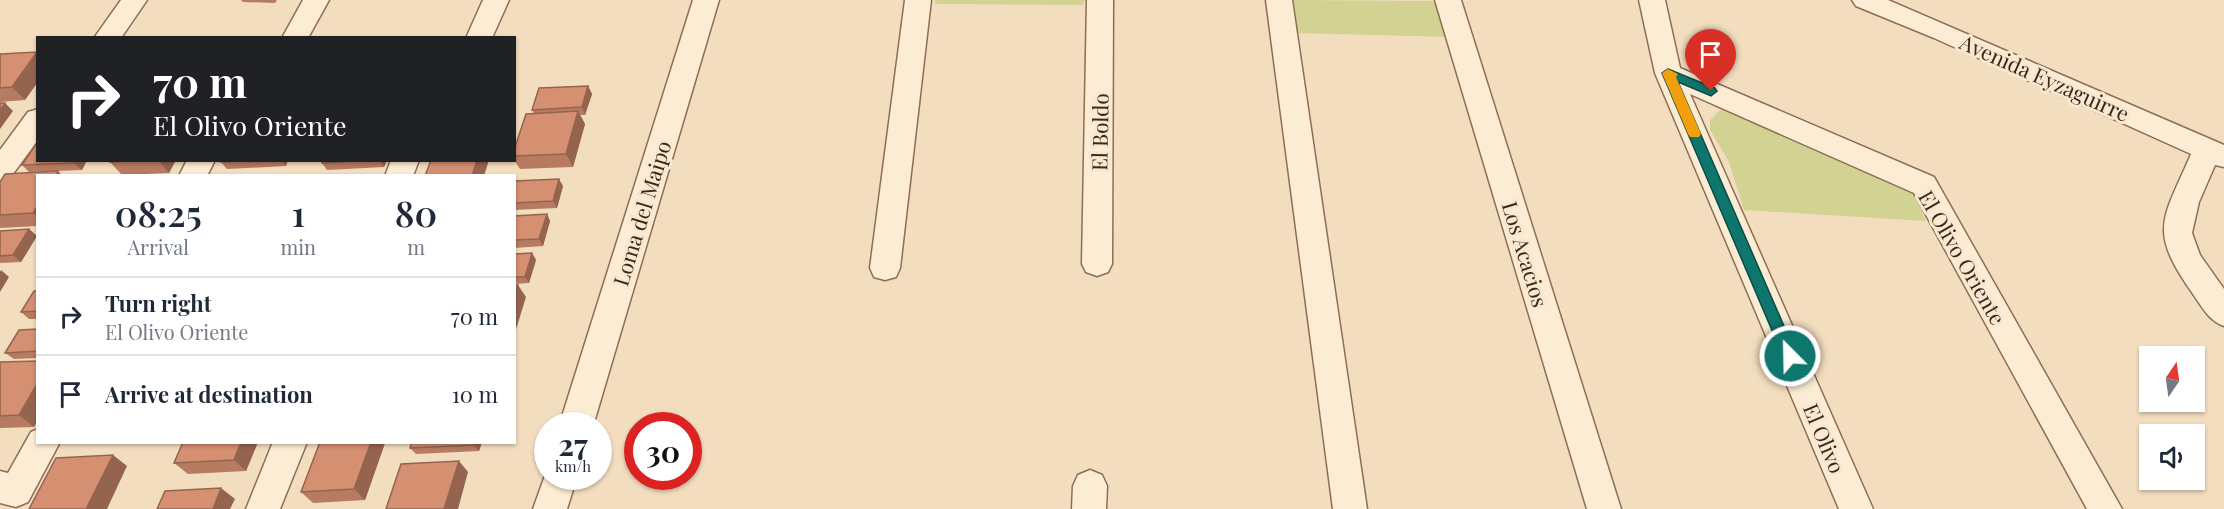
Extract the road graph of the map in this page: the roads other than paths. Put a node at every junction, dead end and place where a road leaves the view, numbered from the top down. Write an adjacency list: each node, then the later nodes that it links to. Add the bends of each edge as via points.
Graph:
1 (134, 0): 11 (street)
2 (316, 0): 12 (street)
3 (496, 0): 13 (street)
4 (706, 0): 22 (street, Loma del Maipo)
5 (918, 0): 20 (street)
6 (1100, 0): 19 (street, El Boldo)
7 (1279, 0): 29 (street)
8 (1448, 0): 30 (street, Los Acacios)
9 (1652, 0): 14 (street, El Olivo)
10 (1865, 0): 17 (street, Avenida Eyzaguirre)
11 (108, 36)
12 (296, 36)
13 (480, 36)
14 (1668, 73): 31 (street, El Olivo); 32 (street, El Olivo Oriente, via 1924,185)
15 (36, 120): 16 (street)
16 (10, 144): 18 (street)
17 (2216, 153): 21 (street, via 2180,214 2177,235 2188,261)
18 (0, 171)
19 (1097, 264)
20 (885, 268)
21 (2224, 313)
22 (580, 412)
23 (42, 444): 25 (street, via 16,491)
24 (289, 444): 27 (street)
25 (0, 487)
26 (556, 490): 28 (street)
27 (263, 509)
28 (550, 509)
29 (1350, 509)
30 (1604, 509)
31 (1856, 509)
32 (2105, 509)

